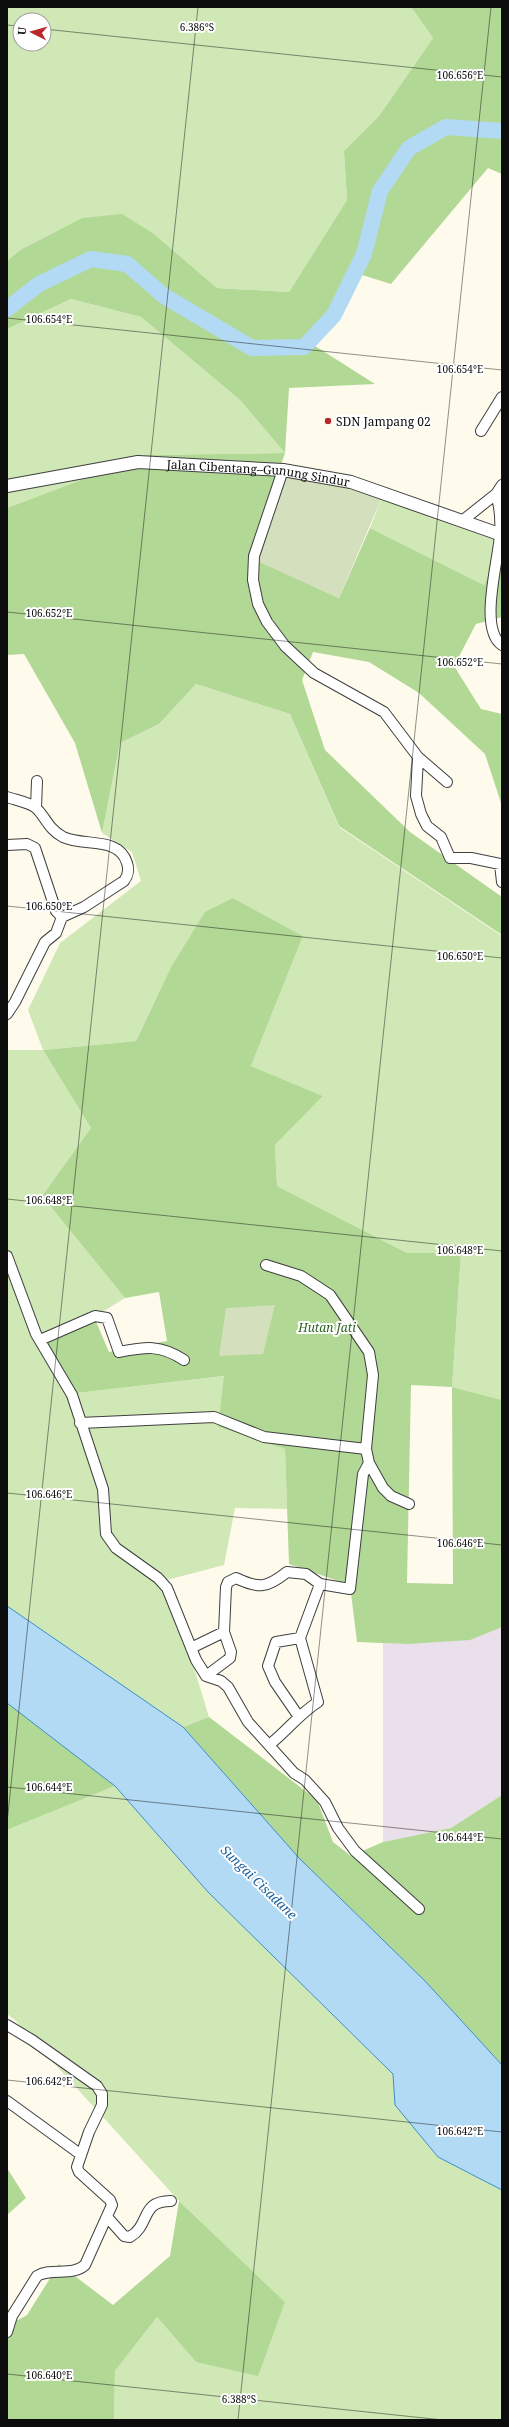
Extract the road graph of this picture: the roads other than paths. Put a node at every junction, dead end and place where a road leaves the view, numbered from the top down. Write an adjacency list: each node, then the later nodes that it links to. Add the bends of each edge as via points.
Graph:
1 (502, 397): 2 (street)
2 (481, 431)
3 (283, 470): 4 (street, Jalan Cibentang–Gunung Sindur, via 138,462); 6 (street, Jalan Cibentang–Gunung Sindur, via 351,482); 9 (street, via 254,556 253,580 258,604 267,622 285,646 314,673 384,712)
4 (7, 486)
5 (500, 488): 6 (street); 7 (street)
6 (462, 521): 7 (street, Jalan Cibentang–Gunung Sindur)
7 (501, 535): 8 (street, via 490,614 493,632)
8 (502, 645)
9 (418, 757): 11 (street); 15 (street, via 416,796 427,826 441,837 450,858 471,858 500,864)
10 (37, 781): 13 (street)
11 (447, 782)
12 (7, 797): 13 (street)
13 (36, 808): 16 (street, via 46,823 62,836 76,842 104,843 122,852 128,866 124,881 84,907)
14 (7, 845): 16 (street, via 27,844 35,848 56,911)
15 (502, 882)
16 (62, 917): 17 (street, via 56,933 45,942)
17 (7, 1014)
18 (7, 1256): 20 (street)
19 (266, 1265): 23 (street, via 301,1276 330,1295 369,1352 373,1375)
20 (40, 1340): 21 (street, via 95,1316 107,1318 119,1352 147,1346 171,1351); 22 (street, via 72,1395)
21 (184, 1360)
22 (80, 1422): 23 (street, via 214,1417 264,1437); 29 (street, via 103,1489 106,1534 116,1548 158,1578 167,1588)
23 (366, 1449): 24 (street)
24 (369, 1463): 25 (street, via 383,1488 391,1496); 26 (street, via 363,1474 350,1589)
25 (409, 1504)
26 (320, 1584): 27 (street, via 306,1574 288,1572 272,1584 253,1586 236,1578 228,1582 226,1587); 28 (street)
27 (224, 1632): 29 (street); 30 (street, via 231,1652 230,1658)
28 (300, 1638): 31 (street, via 318,1702); 31 (street, via 276,1642 268,1666 275,1682)
29 (191, 1648): 30 (street)
30 (206, 1676): 32 (street, via 221,1681 228,1687 248,1722)
31 (299, 1717): 32 (street, via 287,1732)
32 (269, 1745): 33 (street, via 325,1802 338,1828 355,1851)
33 (419, 1909)
34 (7, 2025): 36 (street, via 90,2082 102,2094 102,2105)
35 (7, 2101): 36 (street)
36 (80, 2154): 38 (street, via 77,2167 79,2172 110,2200 112,2205)
37 (171, 2201): 38 (street, via 160,2201 149,2207 139,2232 130,2237 124,2236)
38 (108, 2218): 39 (street, via 85,2265 79,2270 42,2273 37,2276 12,2316)
39 (7, 2332)

